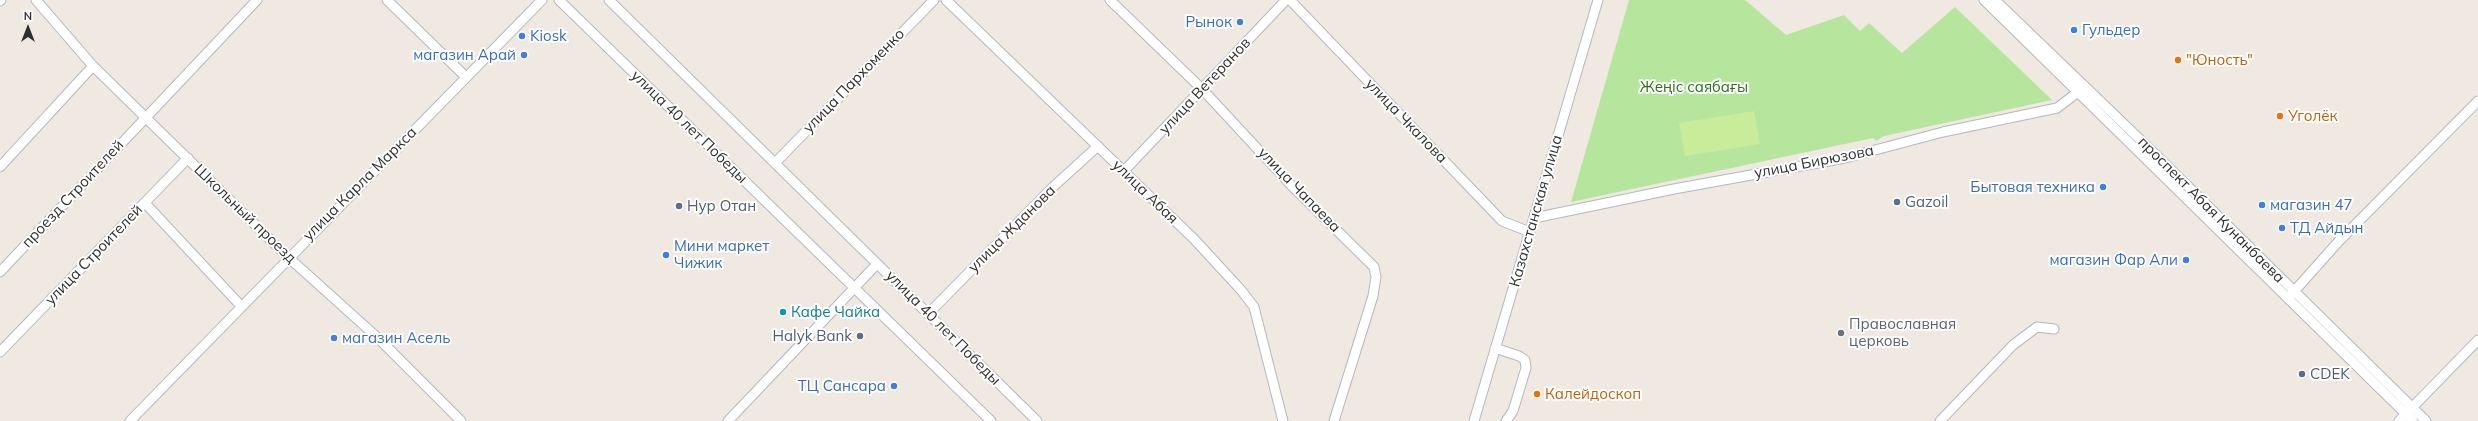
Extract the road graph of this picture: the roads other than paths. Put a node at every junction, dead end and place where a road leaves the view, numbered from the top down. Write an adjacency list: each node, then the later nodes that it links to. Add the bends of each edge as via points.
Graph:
1 (36, 0): 15 (street, Школьный проезд)
2 (257, 0): 20 (street, проезд Строителей)
3 (387, 0): 16 (street)
4 (542, 0): 16 (street, улица Карла Маркса)
5 (560, 0): 32 (street, улица 40 лет Победы)
6 (609, 0): 23 (street, улица 40 лет Победы)
7 (934, 0): 23 (street, улица Пархоменко)
8 (946, 0): 21 (street, улица Абая)
9 (1110, 0): 17 (street, улица Чапаева)
10 (1286, 0): 17 (street, улица Ветеранов)
11 (1290, 0): 28 (street, улица Чкалова, via 1502,221)
12 (1598, 0): 27 (street, Казахстанская улица)
13 (1984, 0): 18 (street, проспект Абая Кунанбаева)
14 (1995, 0): 18 (street, проспект Абая Кунанбаева)
15 (93, 66): 20 (street, Школьный проезд); 24 (street)
16 (466, 77): 29 (street, улица Карла Маркса)
17 (1202, 89): 25 (street, улица Ветеранов); 47 (street, улица Чапаева, via 1374,267 1376,277 1373,296)
18 (2082, 90): 27 (street, улица Бирюзова, via 2057,108 1943,132 1844,158); 33 (street, проспект Абая Кунанбаева)
19 (2478, 101): 33 (street, via 2372,211 2339,241)
20 (145, 116): 22 (street, Школьный проезд); 31 (street, проезд Строителей)
21 (1098, 146): 25 (street, улица Абая); 35 (street, улица Жданова)
22 (188, 158): 26 (street, улица Строителей); 29 (street, Школьный проезд)
23 (775, 163): 30 (street, улица 40 лет Победы)
24 (0, 168)
25 (1124, 171): 46 (street, улица Абая, via 1194,239 1254,307)
26 (145, 203): 34 (street); 39 (street, улица Строителей)
27 (1534, 218): 28 (street, Казахстанская улица)
28 (1530, 232): 38 (street, Казахстанская улица)
29 (288, 258): 34 (street, улица Карла Маркса); 42 (street, Школьный проезд, via 378,338)
30 (877, 264): 32 (street); 35 (street, улица 40 лет Победы)
31 (0, 272)
32 (854, 287): 43 (street); 44 (street, улица 40 лет Победы)
33 (2290, 295): 40 (street, проспект Абая Кунанбаева)
34 (242, 306): 41 (street, улица Карла Маркса)
35 (928, 314): 45 (street, улица 40 лет Победы)
36 (2054, 329): 50 (street, via 2037,327 2013,345)
37 (2478, 340): 40 (street)
38 (1496, 348): 48 (street, Казахстанская улица); 49 (street, via 1525,360 1526,368 1513,411)
39 (0, 352)
40 (2409, 411): 51 (street); 52 (street, проспект Абая Кунанбаева); 53 (street, проспект Абая Кунанбаева)
41 (130, 421)
42 (461, 421)
43 (728, 421)
44 (991, 421)
45 (1037, 421)
46 (1283, 421)
47 (1334, 421)
48 (1474, 421)
49 (1506, 421)
50 (1940, 421)
51 (2399, 421)
52 (2413, 421)
53 (2426, 421)

